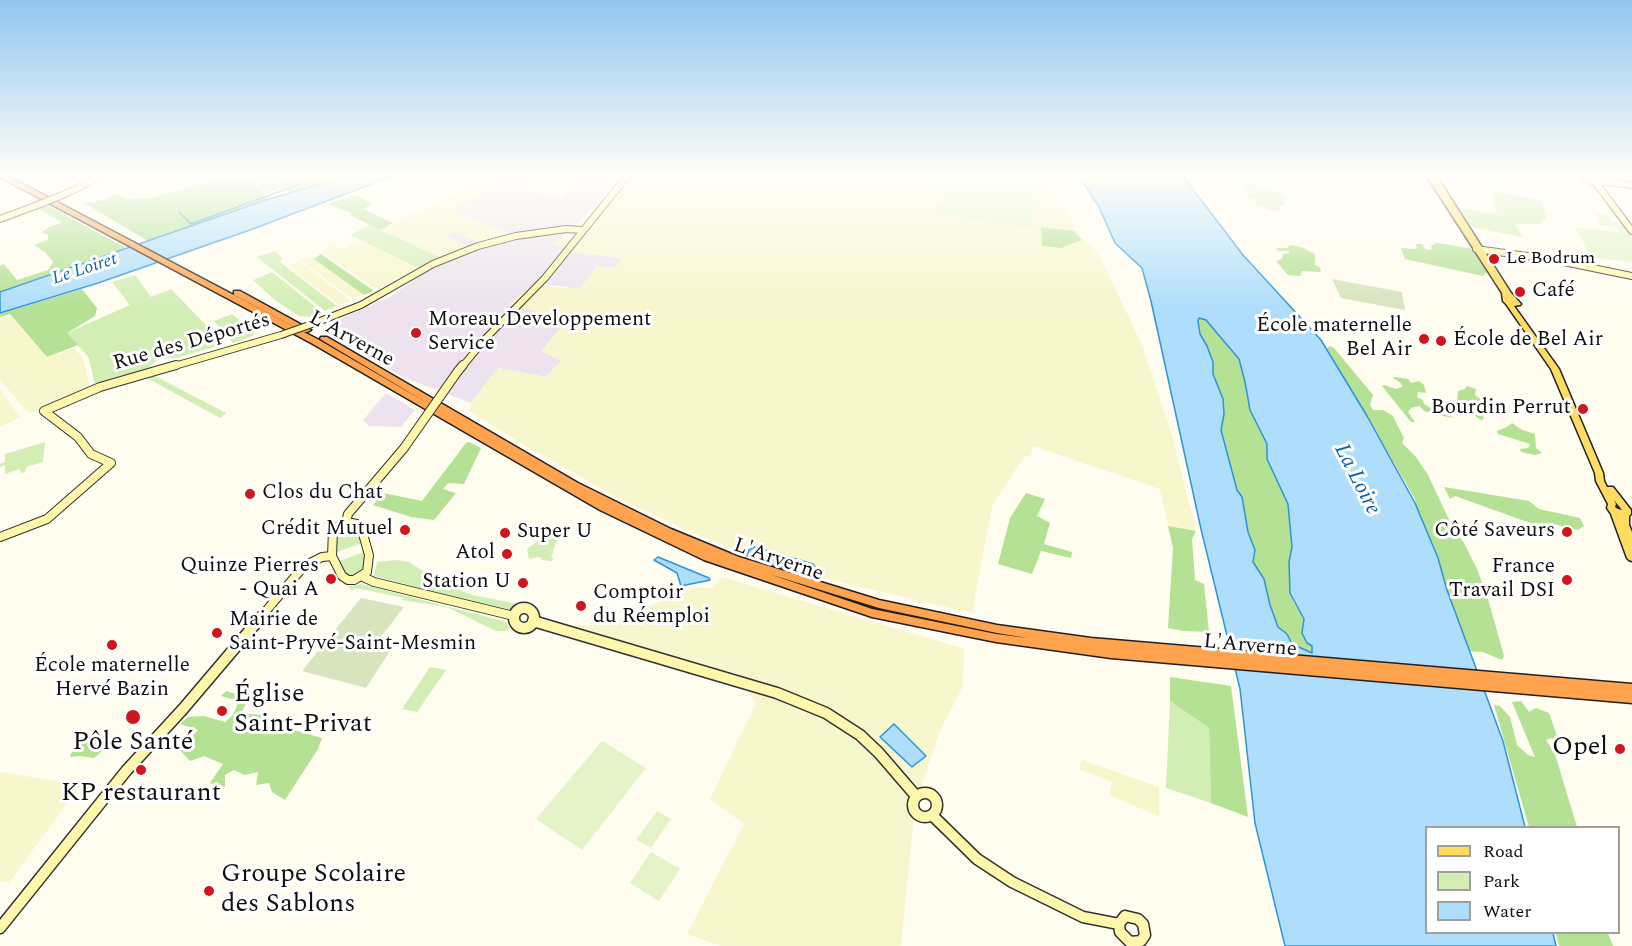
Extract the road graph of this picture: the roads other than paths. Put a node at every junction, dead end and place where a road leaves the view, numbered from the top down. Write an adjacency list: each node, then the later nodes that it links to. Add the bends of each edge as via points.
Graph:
1 (89, 219): 6 (highway, L'Arverne)
2 (92, 219): 6 (highway, L'Arverne)
3 (592, 219): 5 (main road)
4 (1459, 219): 7 (main road)
5 (583, 230): 10 (main road, bridge, via 545,278 458,371 404,448 348,514); 11 (main road, Rue des Déportés, bridge, via 516,236 478,246 433,264 361,305 315,323 111,384 44,411 78,437 91,454 111,463 47,519)
6 (132, 241): 18 (highway, L'Arverne, via 316,342 586,499 663,538 732,566 873,613 1091,651)
7 (1478, 249): 8 (main road); 9 (main road, via 1555,369)
8 (1632, 276)
9 (1618, 509): 12 (main road); 14 (main road)
10 (346, 522): 13 (main road, via 333,530); 15 (main road, via 357,524 366,542 369,569)
11 (0, 537)
12 (1632, 544)
13 (329, 555): 15 (main road, via 346,579); 24 (main road, via 304,566)
14 (1632, 558)
15 (363, 577): 16 (main road)
16 (514, 616): 17 (main road, via 528,610 534,613); 17 (main road, via 513,624 519,627)
17 (533, 621): 21 (main road, via 777,693 826,713 860,735)
18 (1543, 686): 19 (highway, L'Arverne); 20 (highway, L'Arverne)
19 (1632, 689)
20 (1632, 698)
21 (916, 796): 22 (main road, via 913,807 917,814); 22 (main road, via 926,793 936,799 938,806)
22 (933, 816): 23 (main road, via 977,859 1012,882 1083,917)
23 (1119, 924): 25 (main road, via 1124,939); 25 (main road, via 1125,916 1138,919 1145,932)
24 (0, 928)
25 (1137, 944)

